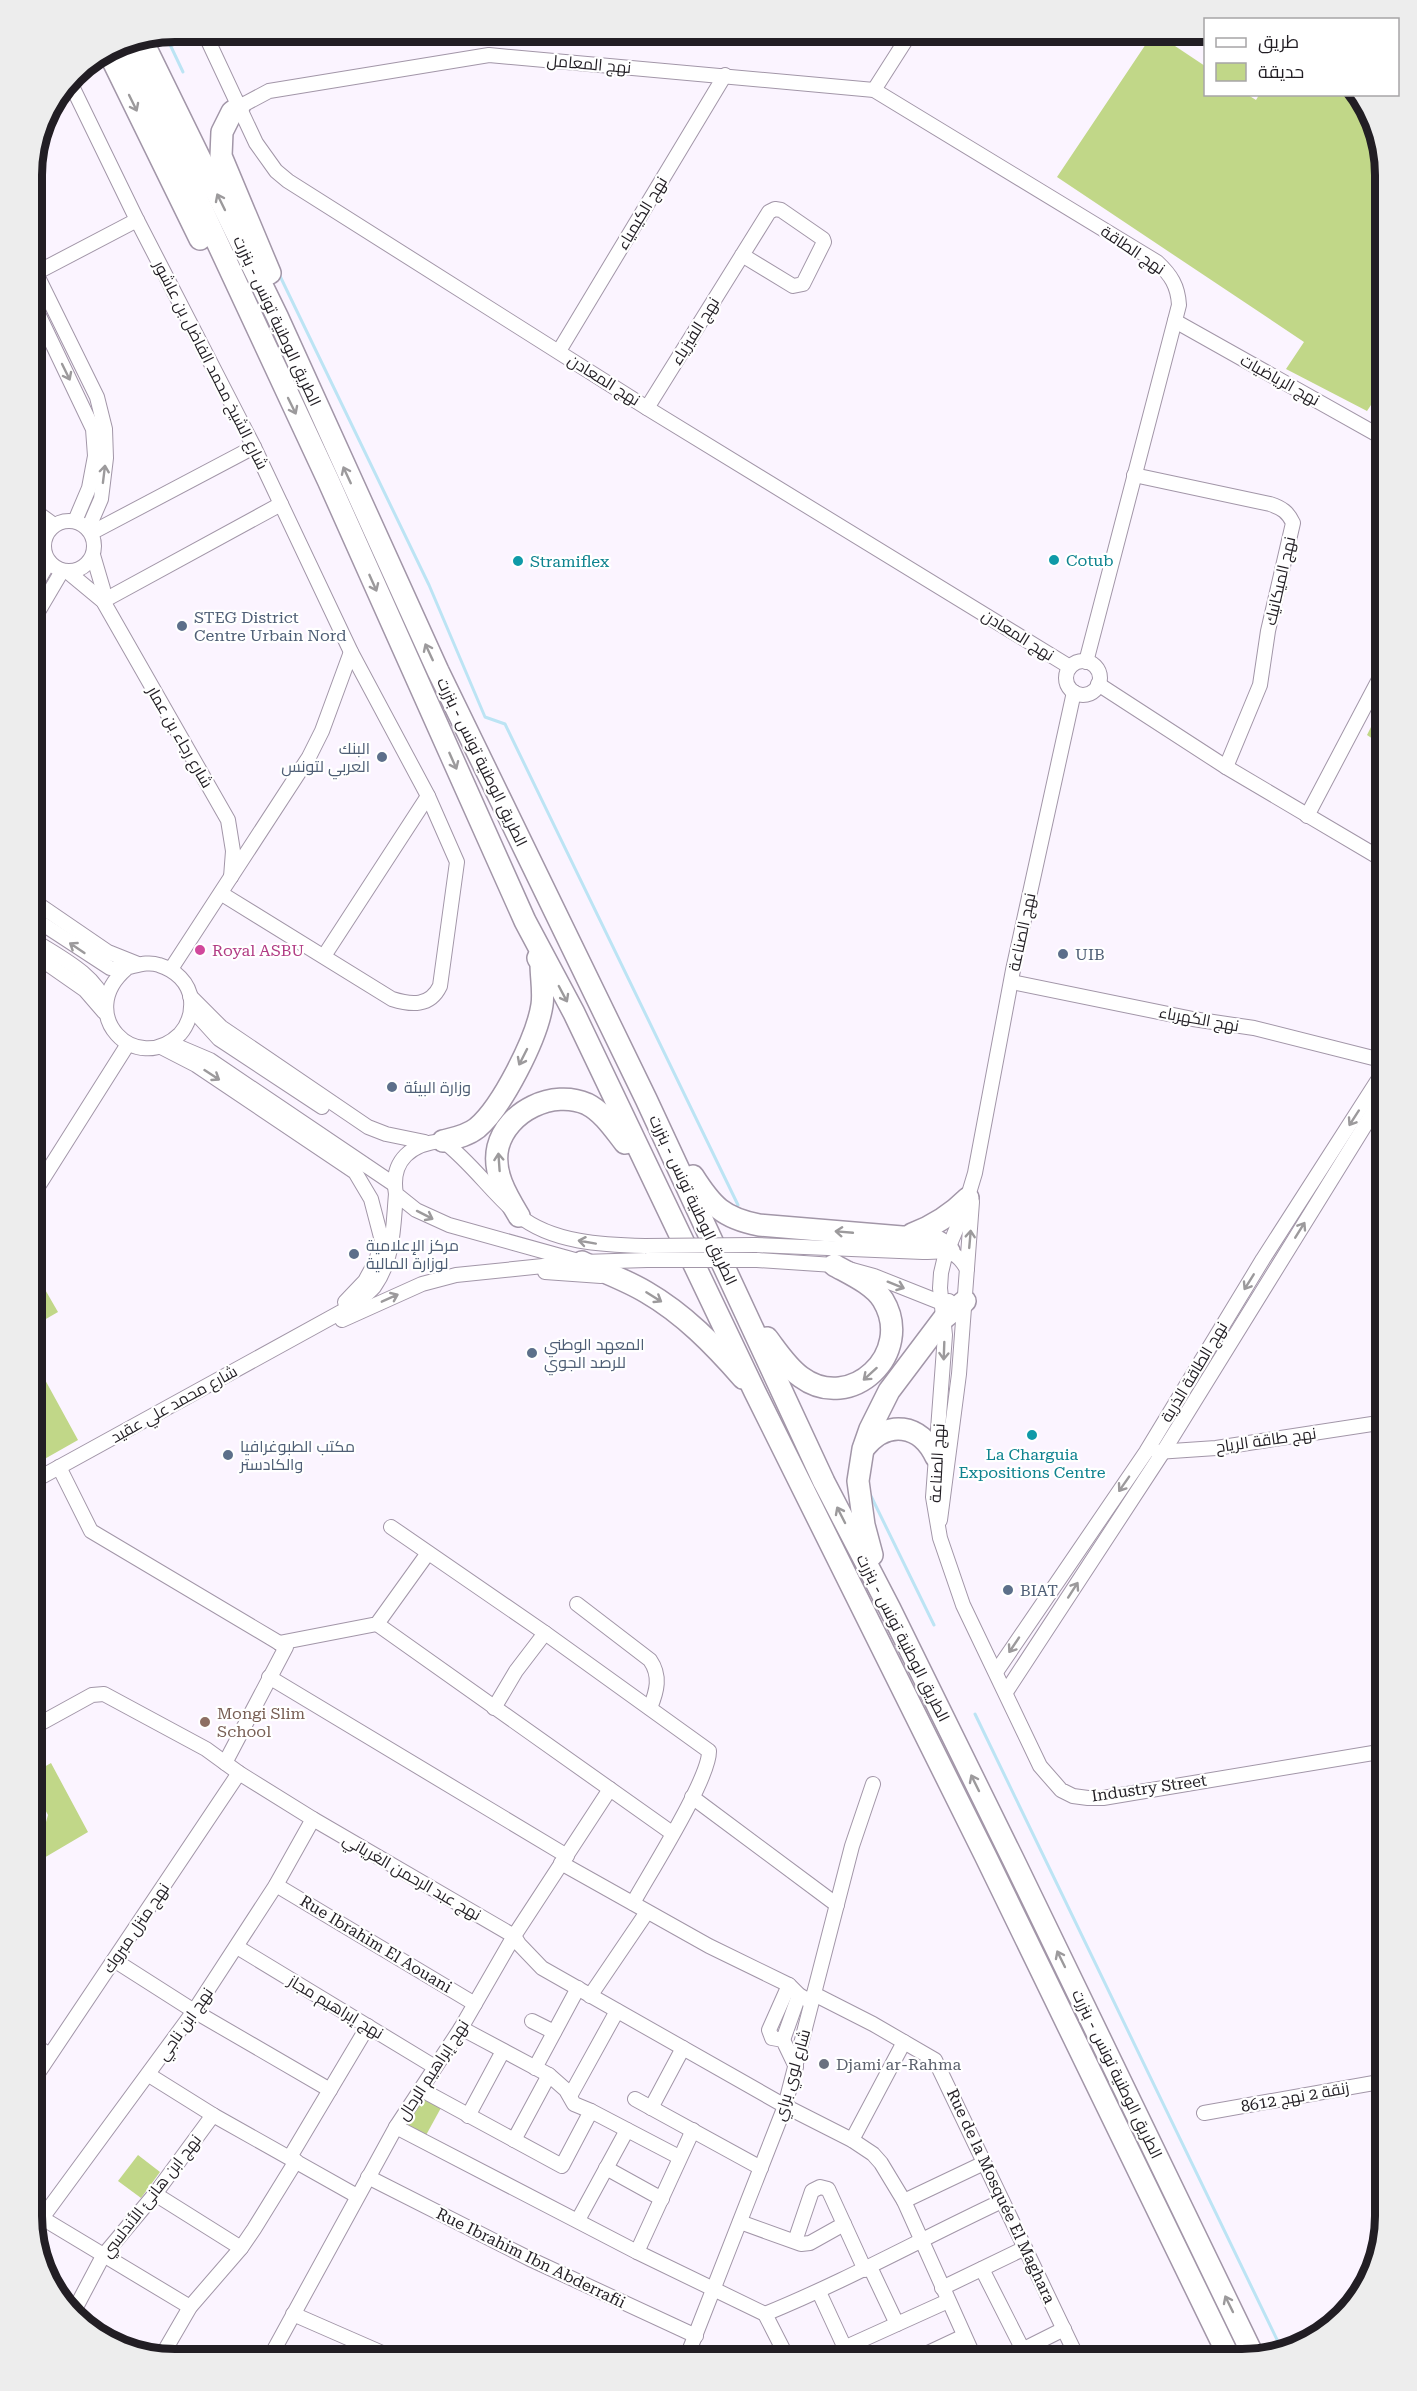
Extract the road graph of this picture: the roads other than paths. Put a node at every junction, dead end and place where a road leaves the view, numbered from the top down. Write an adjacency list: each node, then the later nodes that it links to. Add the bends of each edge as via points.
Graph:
1 (209, 42): 9 (street, نهج المعادن)
2 (905, 42): 8 (street)
3 (145, 46): 14 (highway, الطريق الوطنية تونس - بنزرت, one-way to 3)
4 (128, 51): 18 (highway, الطريق الوطنية تونس - بنزرت)
5 (112, 59): 18 (highway, one-way to 18, via 242,322)
6 (724, 75): 8 (street, نهج المعامل); 9 (street, نهج المعامل, via 477,55 269,91); 17 (street, نهج الكيمياء)
7 (74, 90): 10 (street, شارع الشيخ محمد الفاضل بن عاشور)
8 (874, 90): 16 (street, نهج الطاقة, via 1157,262 1169,273 1179,294)
9 (239, 107): 14 (highway, via 222,132 221,156 266,264 276,293); 17 (street, نهج المعادن, via 265,158 288,181)
10 (137, 220): 12 (street); 21 (street, شارع الشيخ محمد الفاضل بن عاشور)
11 (742, 255): 11 (street, نهج الفيزياء, via 769,212 775,209 824,242 799,286); 19 (street, نهج الفيزياء)
12 (42, 267)
13 (42, 289): 28 (street, one-way to 13, via 101,499 105,429 97,397)
14 (277, 316): 62 (highway, الطريق الوطنية تونس - بنزرت, one-way to 14, via 438,670)
15 (42, 321): 25 (street, one-way to 25, via 93,429 95,456 89,488)
16 (1175, 321): 20 (street, نهج الرياضيات); 22 (street, نهج الطاقة)
17 (559, 351): 19 (street, نهج المعادن)
18 (267, 353): 48 (highway, الطريق الوطنية تونس - بنزرت, one-way to 48, via 328,480)
19 (647, 408): 37 (street, نهج المعادن)
20 (1375, 433)
21 (254, 447): 23 (street, شارع الشيخ محمد الفاضل بن عاشور); 28 (street)
22 (1134, 475): 36 (street, نهج الطاقة); 41 (street, نهج الميكانيك, via 1270,504 1289,514 1293,523 1260,685)
23 (281, 504): 33 (street); 35 (street, شارع الشيخ محمد الفاضل بن عاشور)
24 (42, 521): 27 (street)
25 (75, 521): 27 (street, via 64,521); 28 (street)
26 (42, 528): 27 (street)
27 (50, 530): 30 (street, via 44,554)
28 (89, 531): 29 (street, via 94,540)
29 (93, 555): 31 (street, via 79,569); 33 (street, شارع رجاء بن عمار)
30 (49, 562): 31 (street); 32 (street)
31 (65, 571): 33 (street, شارع رجاء بن عمار); 34 (street)
32 (42, 574)
33 (103, 601): 45 (street, شارع رجاء بن عمار, via 228,820 234,851)
34 (42, 607)
35 (351, 652): 42 (street, شارع الشيخ محمد الفاضل بن عاشور); 45 (street, via 309,757)
36 (1086, 662): 37 (street); 38 (street, via 1098,670)
37 (1070, 667): 40 (street, via 1066,677)
38 (1098, 684): 40 (street, via 1086,694); 41 (street)
39 (1375, 689): 43 (street)
40 (1074, 692): 55 (street, نهج الصناعة)
41 (1226, 767): 43 (street)
42 (428, 796): 51 (street); 51 (street, شارع الشيخ محمد الفاضل بن عاشور, via 457,868 436,994 419,1003 392,999)
43 (1307, 816): 44 (street)
44 (1375, 855)
45 (231, 880): 46 (street)
46 (222, 894): 51 (street); 54 (street)
47 (42, 907): 53 (street)
48 (525, 921): 64 (highway, one-way to 64, via 541,963 542,985 540,1011 530,1042 490,1116 464,1136); 65 (highway, الطريق الوطنية تونس - بنزرت, one-way to 65, via 574,1013)
49 (42, 924): 53 (street, one-way to 49, via 110,968)
50 (42, 946): 57 (street, via 89,978 101,991)
51 (324, 956)
52 (42, 960): 57 (street)
53 (132, 967): 54 (street, via 155,963); 57 (street, via 116,978)
54 (171, 969): 56 (street, via 184,981)
55 (1012, 982): 60 (street, نهج الكهرباء, via 1254,1028); 66 (street, نهج الصناعة)
56 (191, 1002): 59 (street, via 185,1028); 64 (street, via 221,1027 368,1127 402,1138)
57 (106, 1009): 58 (street, via 114,1032)
58 (128, 1044): 59 (street, via 144,1049); 67 (street)
59 (165, 1045): 68 (street, via 210,1060); 82 (street, one-way to 82, via 350,1167 360,1180 377,1214 381,1241 365,1281)
60 (1375, 1058)
61 (1375, 1086): 87 (street, نهج الطاقة الذرية, one-way to 87, via 1245,1288)
62 (646, 1099): 71 (highway, one-way to 62, via 759,1226 725,1215 706,1196); 80 (highway, الطريق الوطنية تونس - بنزرت)
63 (1375, 1111): 88 (street, نهج الطاقة الذرية, one-way to 63)
64 (434, 1142): 68 (street, via 412,1148 401,1160); 70 (street, via 459,1153)
65 (647, 1170): 70 (highway, one-way to 65, via 501,1180 498,1148 516,1118 543,1102 568,1100 586,1104 604,1116); 84 (highway, الطريق الوطنية تونس - بنزرت)
66 (975, 1173): 69 (street, نهج الصناعة); 77 (street, نهج الصناعة, one-way to 66)
67 (42, 1180)
68 (395, 1190): 74 (street, one-way to 74, via 416,1210 449,1226); 82 (street, via 387,1263 373,1288 352,1306)
69 (968, 1198): 71 (highway, via 929,1228); 72 (street, نهج الصناعة)
70 (519, 1216): 73 (street, one-way to 70, via 586,1243)
71 (902, 1237): 72 (highway, via 933,1238)
72 (949, 1251): 73 (street, bridge, via 755,1245); 77 (street); 81 (street, نهج الصناعة, via 941,1273)
73 (646, 1253): 74 (street); 75 (street, bridge)
74 (582, 1262): 76 (street); 78 (highway)
75 (834, 1265): 80 (highway, one-way to 80, via 882,1298 891,1336 882,1363 862,1381 848,1387 828,1387 801,1377 773,1347); 81 (street, one-way to 81, via 874,1276)
76 (498, 1269): 78 (street); 83 (street, one-way to 76, via 334,1323 422,1284)
77 (967, 1269): 79 (street, نهج الصناعة)
78 (613, 1276): 84 (highway, one-way to 84, via 660,1300 695,1327)
79 (965, 1295): 81 (highway); 92 (street, نهج الصناعة)
80 (742, 1303): 96 (highway, الطريق الوطنية تونس - بنزرت, one-way to 80, via 824,1482)
81 (943, 1310): 86 (highway, via 889,1391); 89 (street, نهج الصناعة, one-way to 89, via 944,1371)
82 (336, 1313): 83 (street)
83 (316, 1326): 90 (street, شارع محمد علي عقيد)
84 (755, 1392): 209 (highway, الطريق الوطنية تونس - بنزرت)
85 (1375, 1424): 88 (street, نهج طاقة الرياح, via 1216,1448)
86 (863, 1449): 89 (highway, via 880,1432 903,1429 924,1439); 96 (highway, via 859,1497)
87 (1146, 1452): 88 (street, نهج طاقة الرياح); 100 (street, نهج الطاقة الذرية, one-way to 100)
88 (1162, 1452): 102 (street, نهج الطاقة الذرية, one-way to 88)
89 (936, 1457): 92 (street, نهج الصناعة, via 933,1497)
90 (59, 1467): 91 (street, شارع محمد علي عقيد); 99 (street, via 91,1532)
91 (42, 1476)
92 (939, 1526): 100 (street, Industry Street, via 945,1557 963,1605)
93 (391, 1527): 94 (street)
94 (428, 1553): 97 (street); 98 (street)
95 (577, 1604): 104 (street, via 650,1659 658,1679)
96 (890, 1609): 210 (highway, الطريق الوطنية تونس - بنزرت, one-way to 96)
97 (377, 1624): 99 (street); 103 (street)
98 (545, 1633): 103 (street); 104 (street)
99 (279, 1643): 101 (street, via 286,1647)
100 (996, 1672): 102 (street, Industry Street)
101 (268, 1677): 107 (street); 114 (street, Rue de la Mosquée El Maghara)
102 (1006, 1692): 106 (street, Industry Street, via 1040,1766 1061,1790 1073,1796 1103,1798)
103 (494, 1708): 110 (street)
104 (650, 1708): 111 (street, via 709,1751 709,1761)
105 (42, 1722): 107 (street, نهج عبد الرحمن الغرياني, via 92,1695 104,1694)
106 (1375, 1753)
107 (225, 1763): 108 (street, نهج عبد الرحمن الغرياني)
108 (240, 1773): 112 (street, نهج عبد الرحمن الغرياني); 121 (street, نهج منزل مبروك)
109 (873, 1784): 117 (street, شارع لوي براي)
110 (610, 1789): 113 (street); 114 (street, نهج إبراهيم الرحال)
111 (692, 1797): 113 (street); 117 (street)
112 (313, 1819): 115 (street, نهج ابن ناجي); 119 (street, نهج عبد الرحمن الغرياني)
113 (672, 1833): 116 (street)
114 (564, 1859): 116 (street, Rue de la Mosquée El Maghara); 119 (street, نهج إبراهيم الرحال)
115 (276, 1885): 120 (street, نهج ابن ناجي); 127 (street, Rue Ibrahim El Aouani)
116 (633, 1903): 118 (street, Rue de la Mosquée El Maghara)
117 (837, 1905): 126 (street, شارع لوي براي)
118 (647, 1912): 122 (street, Rue de la Mosquée El Maghara); 125 (street)
119 (514, 1936): 123 (street, نهج عبد الرحمن الغرياني, via 542,1968); 127 (street, نهج إبراهيم الرحال)
120 (237, 1947): 129 (street, نهج ابن ناجي); 131 (street, نهج إبراهيم مجاز)
121 (114, 1960): 129 (street); 139 (street, نهج منزل مبروك)
122 (789, 1985): 124 (street, Rue de la Mosquée El Maghara); 134 (street, via 769,2030 772,2037)
123 (578, 1988): 125 (street, نهج عبد الرحمن الغرياني); 133 (street)
124 (799, 1995): 126 (street, Rue de la Mosquée El Maghara); 134 (street)
125 (590, 1996): 128 (street, نهج عبد الرحمن الغرياني)
126 (813, 1998): 135 (street, Rue de la Mosquée El Maghara); 142 (street, شارع لوي براي)
127 (476, 2004): 132 (street, نهج إبراهيم الرحال)
128 (617, 2011): 136 (street, نهج عبد الرحمن الغرياني); 149 (street)
129 (194, 2012): 144 (street, نهج ابن ناجي); 147 (street)
130 (532, 2021): 133 (street)
131 (368, 2026): 141 (street, نهج إبراهيم مجاز); 147 (street)
132 (461, 2028): 138 (street); 141 (street, نهج إبراهيم الرحال)
133 (554, 2032): 143 (street)
134 (783, 2040): 142 (street)
135 (904, 2042): 161 (street); 164 (street, Rue de la Mosquée El Maghara, via 939,2065)
136 (683, 2048): 151 (street, نهج عبد الرحمن الغرياني); 152 (street)
137 (42, 2050): 139 (street)
138 (503, 2051): 143 (street); 156 (street)
139 (49, 2055): 140 (street, نهج منزل مبروك)
140 (42, 2066)
141 (435, 2067): 148 (street, نهج إبراهيم الرحال)
142 (796, 2067): 151 (street, شارع لوي براي)
143 (535, 2068): 145 (street)
144 (149, 2075): 155 (street); 173 (street, نهج ابن ناجي)
145 (549, 2075): 149 (street); 160 (street)
146 (1375, 2083): 154 (street, زنقة 2 نهج 8612)
147 (330, 2090): 163 (street)
148 (422, 2090): 156 (street); 157 (street, نهج إبراهيم الرحال)
149 (570, 2096): 153 (street, via 574,2104)
150 (635, 2099): 152 (street)
151 (785, 2106): 161 (street, نهج عبد الرحمن الغرياني); 166 (street, شارع لوي براي)
152 (651, 2108): 159 (street)
153 (591, 2111): 158 (street); 160 (street, via 562,2166)
154 (1204, 2113)
155 (213, 2115): 163 (street); 168 (street, نهج ابن هانئ الأندلسي)
156 (468, 2116): 160 (street)
157 (396, 2127): 167 (street, نهج إبراهيم الرحال); 175 (street)
158 (627, 2130): 162 (street); 165 (street)
159 (693, 2130): 162 (street); 166 (street)
160 (514, 2140)
161 (852, 2140): 171 (street, نهج عبد الرحمن الغرياني, via 881,2163)
162 (679, 2157): 170 (street)
163 (293, 2159): 169 (street); 180 (street)
164 (984, 2163): 171 (street); 172 (street, Rue de la Mosquée El Maghara)
165 (606, 2168): 170 (street); 175 (street)
166 (761, 2168): 176 (street, شارع لوي براي)
167 (368, 2177): 169 (street, نهج إبراهيم الرحال); 195 (street, Rue Ibrahim Ibn Abderrafii, via 532,2260)
168 (154, 2194): 180 (street); 183 (street, نهج ابن هانئ الأندلسي)
169 (357, 2196): 191 (street, نهج إبراهيم الرحال)
170 (662, 2199): 182 (street)
171 (904, 2201): 178 (street, نهج عبد الرحمن الغرياني)
172 (1002, 2201): 178 (street); 181 (street, Rue de la Mosquée El Maghara)
173 (42, 2209)
174 (42, 2218): 183 (street)
175 (578, 2220): 182 (street)
176 (740, 2222): 179 (street); 186 (street, شارع لوي براي)
177 (844, 2224): 179 (street, via 810,2243); 179 (street, via 828,2189 815,2188); 184 (street)
178 (920, 2240): 184 (street); 188 (street, نهج عبد الرحمن الغرياني)
179 (795, 2241)
180 (241, 2248): 190 (street)
181 (1025, 2248): 185 (street); 194 (street, Rue de la Mosquée El Maghara)
182 (637, 2252): 186 (street)
183 (103, 2256): 189 (street, نهج ابن هانئ الأندلسي); 190 (street)
184 (868, 2269): 187 (street); 193 (street)
185 (982, 2269): 188 (street); 206 (street)
186 (712, 2290): 192 (street); 195 (street, شارع لوي براي)
187 (819, 2292): 192 (street); 202 (street)
188 (945, 2294): 193 (street); 196 (street, نهج عبد الرحمن الغرياني)
189 (77, 2306)
190 (190, 2307): 197 (street)
191 (293, 2314): 198 (street, نهج إبراهيم الرحال); 199 (street)
192 (765, 2314): 201 (street)
193 (897, 2324): 203 (street)
194 (1064, 2329): 207 (street); 208 (street, Rue de la Mosquée El Maghara)
195 (696, 2336): 200 (street, شارع لوي براي)
196 (964, 2336): 204 (street); 205 (street, نهج عبد الرحمن الغرياني)
197 (165, 2349)
198 (274, 2349)
199 (373, 2349)
200 (692, 2349)
201 (783, 2349)
202 (845, 2349)
203 (855, 2349)
204 (936, 2349)
205 (970, 2349)
206 (1022, 2349)
207 (1025, 2349)
208 (1073, 2349)
209 (1225, 2349)
210 (1250, 2349)

